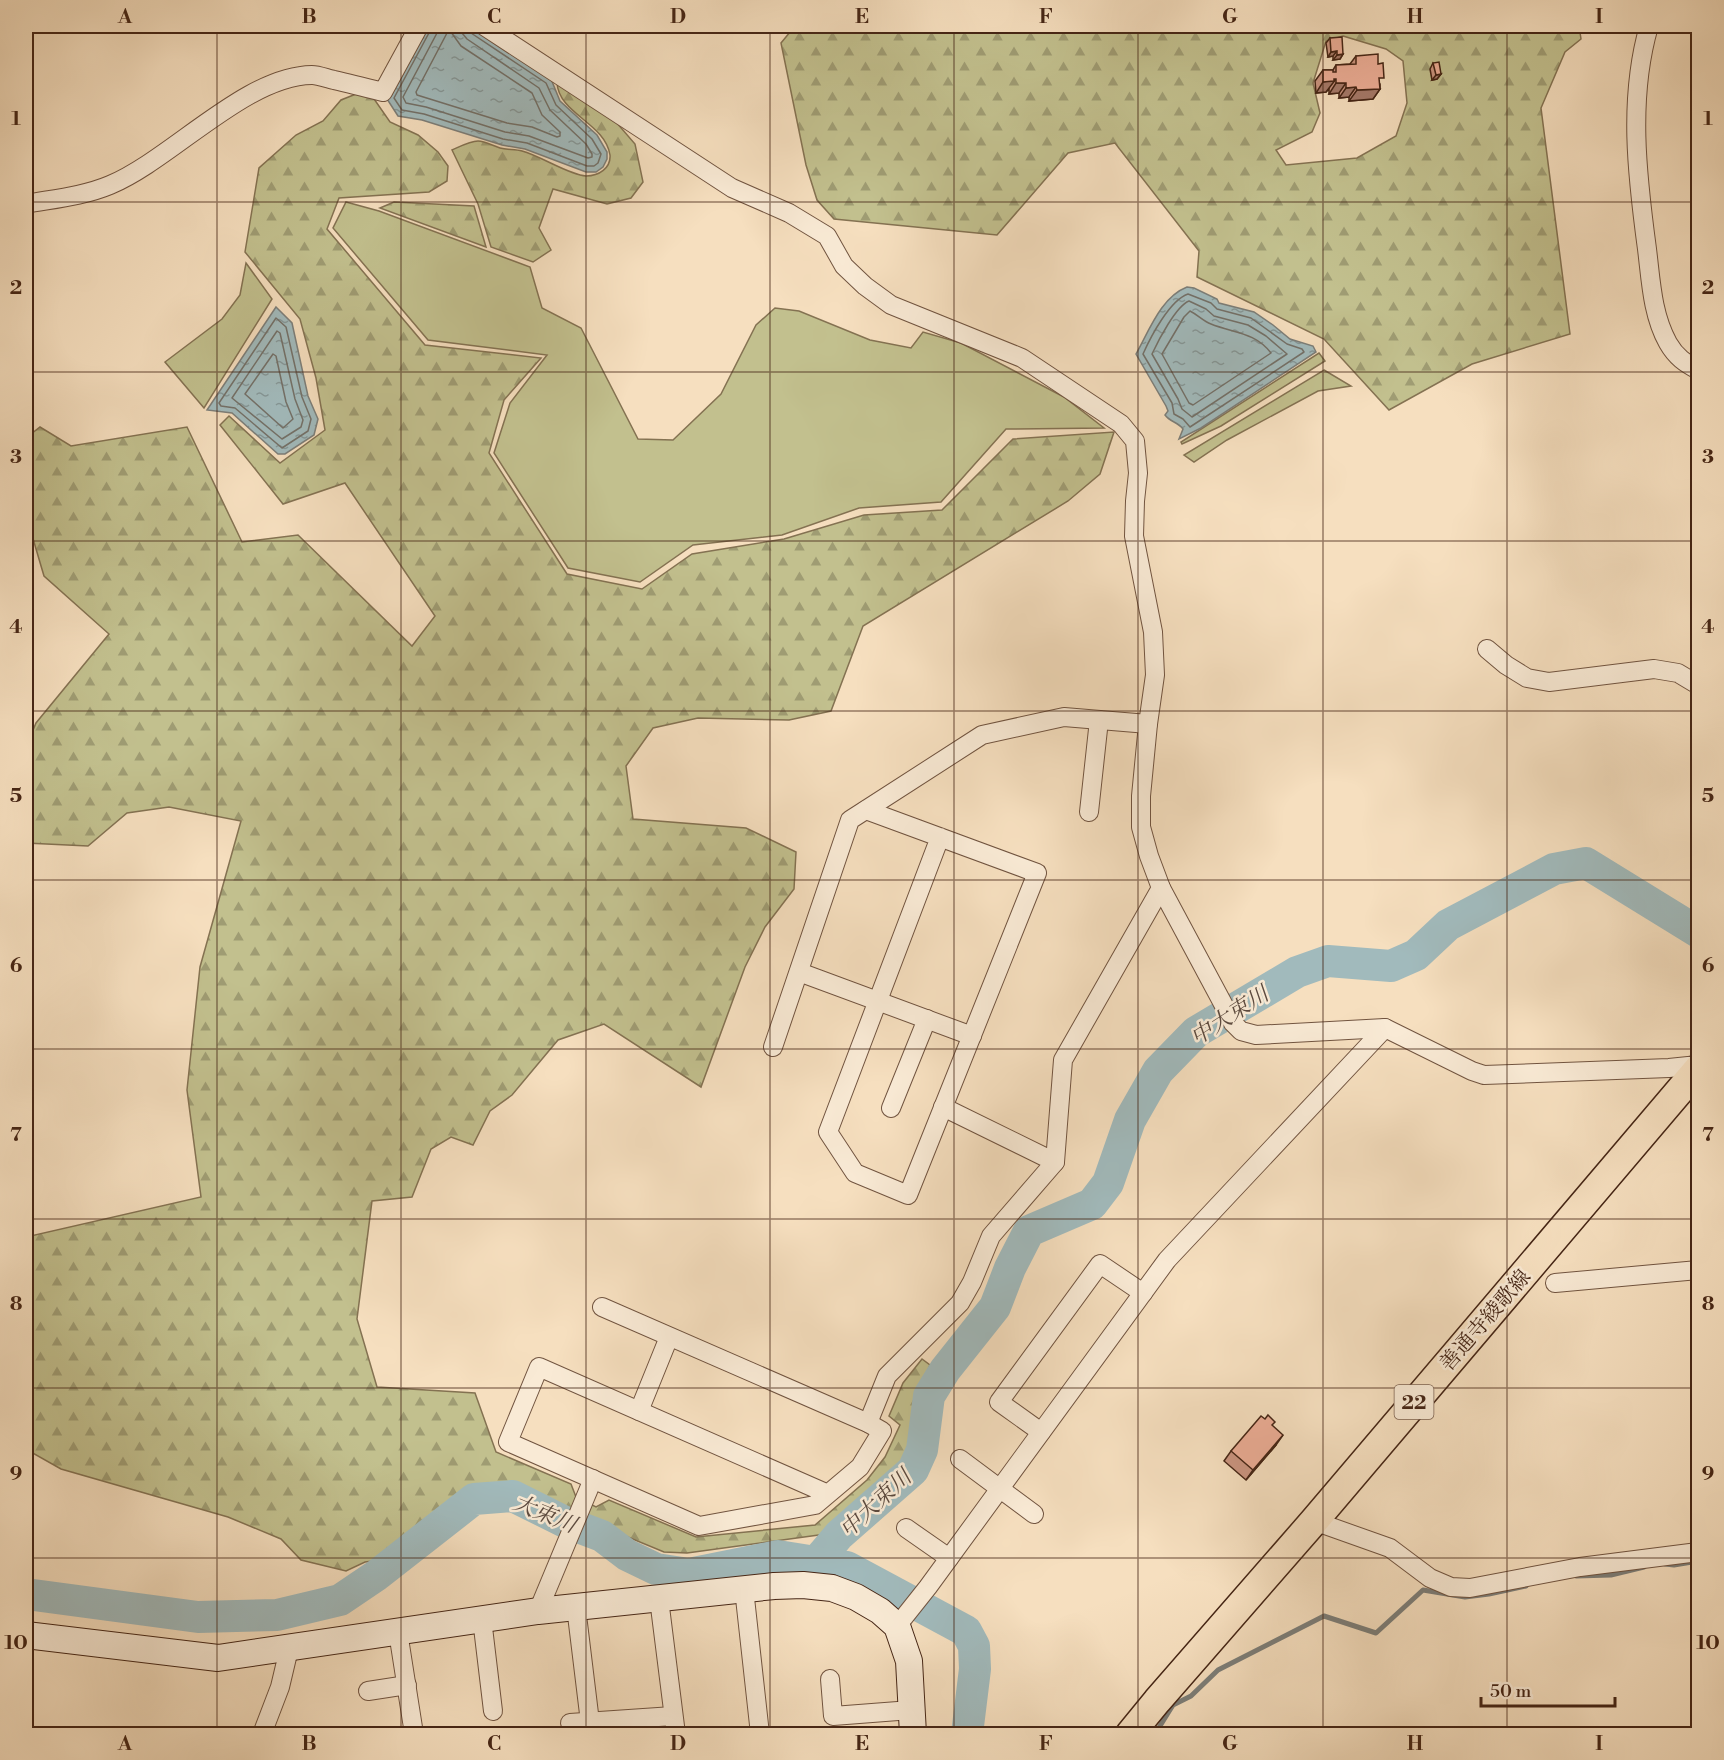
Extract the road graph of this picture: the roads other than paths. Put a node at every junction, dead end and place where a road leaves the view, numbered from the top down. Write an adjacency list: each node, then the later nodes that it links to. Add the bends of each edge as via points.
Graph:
1 (418, 26): 4 (street, via 383,92 313,75 269,85 110,185)
2 (484, 26): 9 (street, via 732,188 789,213 827,236 844,266 891,304 1022,358 1121,424 1135,441 1138,473 1134,536 1154,632 1155,675)
3 (1649, 26): 5 (street, via 1638,72 1637,150 1655,312 1668,344 1681,361)
4 (26, 204)
5 (1698, 370)
6 (1487, 649): 7 (street, via 1527,678 1549,682 1654,669 1678,673)
7 (1698, 685)
8 (1098, 720): 9 (street); 10 (street, via 1064,717 982,735); 11 (street)
9 (1148, 724): 13 (street, via 1142,826)
10 (866, 810): 12 (street); 14 (street, via 850,820)
11 (1089, 813)
12 (940, 837): 15 (street); 18 (street, via 1037,873)
13 (1161, 888): 17 (street, via 1233,1023 1241,1031 1256,1035); 23 (street, via 1063,1060)
14 (799, 972): 15 (street); 19 (street)
15 (876, 1000): 16 (street); 21 (street, via 828,1132 855,1173 908,1196)
16 (927, 1019): 18 (street); 22 (street)
17 (1385, 1028): 20 (street, via 1484,1075); 26 (street, via 1174,1252)
18 (972, 1036): 21 (street)
19 (774, 1047)
20 (1698, 1067): 37 (main road, 善通寺綾歌線 / 22)
21 (944, 1107): 23 (street)
22 (891, 1108)
23 (1055, 1162): 30 (street, via 991,1236 960,1303 887,1376)
24 (1698, 1270): 25 (street)
25 (1555, 1283)
26 (1143, 1293): 31 (street); 31 (street, via 1100,1264 999,1402)
27 (602, 1307): 28 (street)
28 (669, 1337): 29 (street); 30 (street)
29 (639, 1411): 33 (street, via 539,1367 508,1442); 35 (street)
30 (868, 1423): 35 (street, via 882,1431 860,1467)
31 (1041, 1432): 34 (street)
32 (960, 1459): 34 (street)
33 (593, 1479): 35 (street, via 699,1526 815,1505); 44 (street)
34 (1000, 1489): 36 (street); 40 (street)
35 (828, 1494)
36 (1034, 1514)
37 (1314, 1521): 39 (street, via 1390,1548 1430,1578 1451,1587 1470,1588 1580,1567); 62 (main road, 善通寺綾歌線 / 22)
38 (906, 1528): 40 (street)
39 (1698, 1552)
40 (949, 1558): 46 (street)
41 (744, 1589): 42 (street); 46 (street, via 803,1585 832,1588); 61 (street)
42 (659, 1599): 43 (street); 54 (street)
43 (576, 1607): 44 (street); 55 (street)
44 (538, 1611): 45 (street)
45 (482, 1619): 47 (street); 53 (street)
46 (901, 1622): 56 (street, via 909,1661)
47 (398, 1632): 49 (street); 51 (street)
48 (26, 1635): 49 (street, via 218,1658)
49 (289, 1649): 58 (street, via 280,1687)
50 (830, 1679): 56 (street, via 833,1716)
51 (406, 1685): 52 (street); 59 (street)
52 (368, 1691)
53 (493, 1711)
54 (674, 1716): 55 (street); 60 (street)
55 (590, 1722): 57 (street)
56 (912, 1722)
57 (570, 1723)
58 (261, 1734)
59 (414, 1734)
60 (676, 1734)
61 (759, 1734)
62 (1130, 1734)

